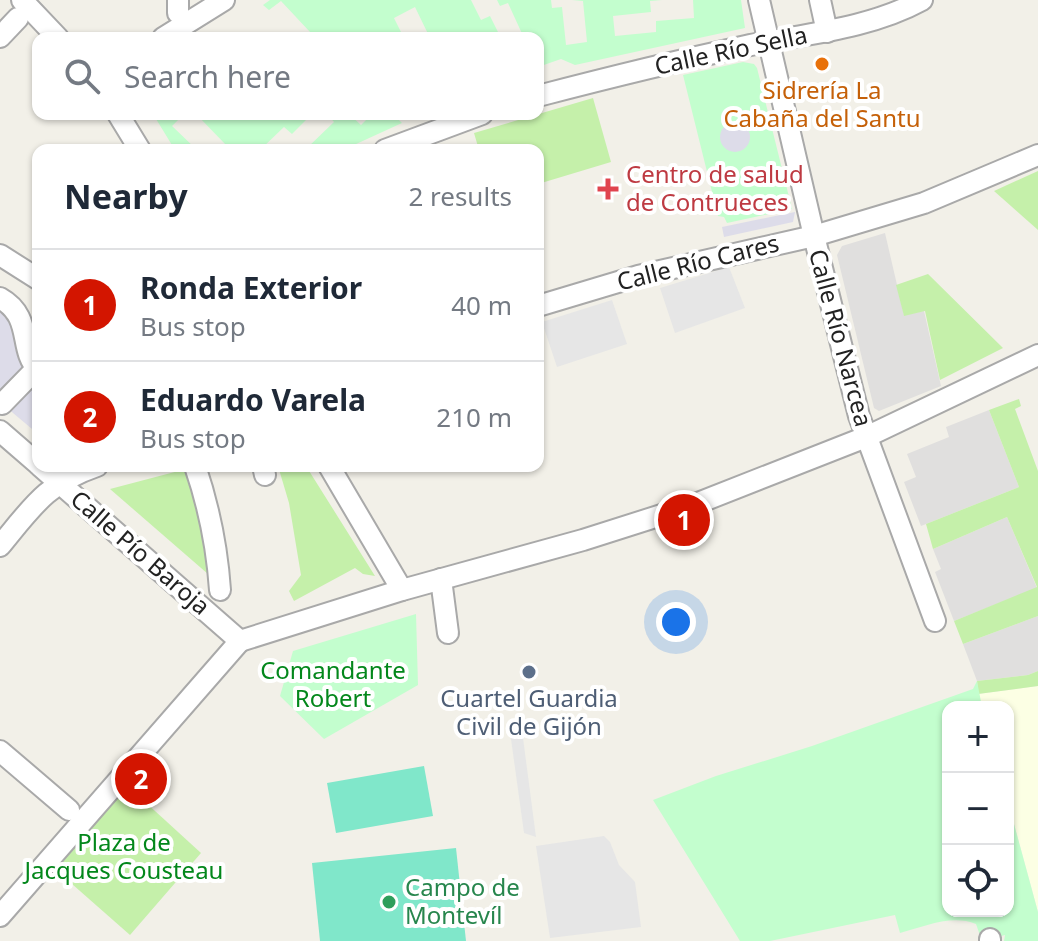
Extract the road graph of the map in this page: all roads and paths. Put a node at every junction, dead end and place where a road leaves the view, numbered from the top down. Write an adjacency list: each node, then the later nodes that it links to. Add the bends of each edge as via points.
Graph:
1 (224, 0): 7 (street)
2 (759, 0): 10 (street, Calle Río Narcea)
3 (820, 0): 8 (street)
4 (922, 0): 8 (street, Calle Río Sella)
5 (20, 9): 6 (street); 9 (street)
6 (50, 32)
7 (173, 32)
8 (827, 32): 10 (street, Calle Río Sella)
9 (0, 37)
10 (769, 42): 11 (street, Calle Río Sella); 17 (street, Calle Río Narcea)
11 (544, 95)
12 (122, 120): 14 (street)
13 (466, 120): 15 (street)
14 (136, 144)
15 (401, 144)
16 (1038, 155): 17 (street, Calle Río Cares, via 924,203)
17 (814, 236): 22 (street, Calle Río Cares, via 638,276); 28 (street, Calle Río Narcea)
18 (0, 255): 19 (street)
19 (32, 275)
20 (32, 277): 21 (street)
21 (3, 299): 24 (street, via 25,326)
22 (544, 304)
23 (1038, 355): 28 (street)
24 (32, 363)
25 (32, 374): 26 (street)
26 (2, 404)
27 (0, 431): 29 (street, Calle Pío Baroja)
28 (866, 437): 36 (street, via 693,505); 39 (street, Calle Río Narcea)
29 (32, 459)
30 (47, 472): 34 (street, Calle Pío Baroja)
31 (83, 472): 34 (street)
32 (197, 472): 37 (street, via 210,509)
33 (333, 472): 38 (street)
34 (59, 482): 35 (street); 41 (street, Calle Pío Baroja)
35 (0, 546)
36 (441, 579): 38 (street); 40 (street)
37 (220, 590)
38 (402, 590): 41 (street)
39 (935, 621)
40 (448, 633)
41 (240, 641): 44 (street)
42 (0, 751): 43 (street)
43 (69, 810)
44 (0, 916)

